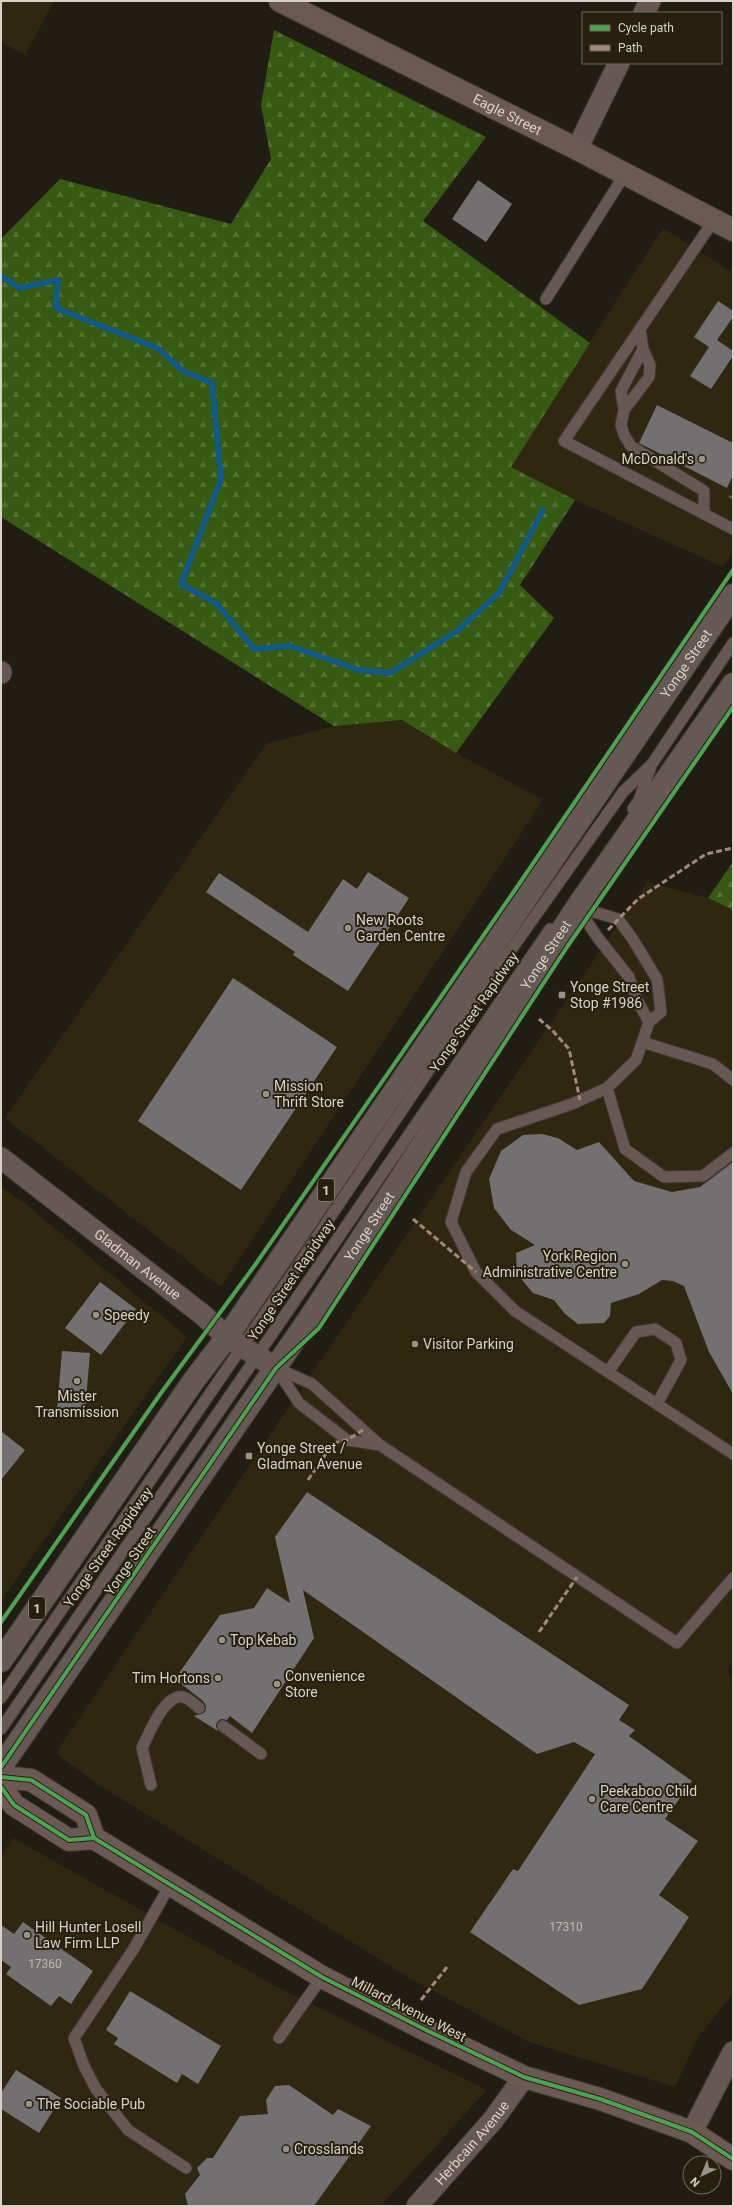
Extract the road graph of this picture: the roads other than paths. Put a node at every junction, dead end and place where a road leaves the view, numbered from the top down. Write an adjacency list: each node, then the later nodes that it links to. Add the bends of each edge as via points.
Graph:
1 (280, 1): 5 (main road, Eagle Street)
2 (650, 1): 3 (street)
3 (644, 12)
4 (619, 64): 5 (street)
5 (577, 149): 6 (main road, Eagle Street)
6 (625, 174): 7 (main road, Eagle Street); 9 (lane)
7 (714, 220): 8 (main road, Eagle Street); 10 (lane)
8 (733, 230)
9 (546, 299)
10 (640, 329): 11 (lane); 13 (lane, via 564,441)
11 (643, 349): 12 (lane, via 621,391); 12 (lane, via 650,365 649,377)
12 (624, 410): 13 (lane, via 621,425 631,446 704,490)
13 (704, 514): 14 (lane)
14 (733, 529)
15 (733, 595): 26 (main road, Yonge Street / 1)
16 (733, 643): 18 (lane, Yonge Street Rapidway)
17 (733, 684): 19 (main road, Yonge Street)
18 (652, 764): 26 (lane, Yonge Street Rapidway, via 623,792 484,988); 26 (lane, Yonge Street Rapidway, via 639,800)
19 (578, 907): 20 (lane, via 598,938 629,977 637,1000); 20 (lane, via 618,919 632,938 657,980 661,1012); 27 (main road, Yonge Street)
20 (649, 1022): 21 (lane)
21 (642, 1042): 22 (lane, via 713,1064); 23 (lane, via 636,1060)
22 (733, 1080)
23 (607, 1088): 24 (lane, via 625,1149 664,1177 703,1176); 28 (lane, via 572,1104 497,1129 466,1172 451,1222 476,1272 515,1311)
24 (733, 1153)
25 (1, 1158): 26 (street, Gladman Avenue)
26 (242, 1347): 27 (street, Gladman Avenue); 33 (main road, Yonge Street / 1, via 179,1402); 34 (lane, Yonge Street Rapidway); 37 (lane, Yonge Street Rapidway)
27 (276, 1368): 30 (lane, via 312,1384); 30 (lane, via 299,1403 347,1440); 39 (main road, Yonge Street)
28 (608, 1372): 29 (lane); 29 (lane, via 636,1332 655,1329 676,1343 681,1360)
29 (657, 1404): 31 (lane)
30 (380, 1445): 32 (lane, via 677,1643)
31 (733, 1454)
32 (733, 1578)
33 (1, 1661)
34 (1, 1698)
35 (199, 1708): 41 (lane, via 185,1698 177,1698 164,1706 142,1748)
36 (223, 1726): 38 (lane)
37 (1, 1729)
38 (261, 1754)
39 (1, 1767)
40 (1, 1778): 43 (main road, via 31,1780 86,1815)
41 (150, 1785)
42 (1, 1787): 43 (main road, via 14,1805 68,1840)
43 (94, 1838): 44 (main road, Millard Avenue West)
44 (170, 1885): 45 (main road, Millard Avenue West); 51 (lane, via 133,1950 74,2038 96,2089 128,2130)
45 (322, 1977): 46 (lane); 48 (main road, Millard Avenue West)
46 (279, 2038)
47 (733, 2052): 49 (street)
48 (524, 2077): 49 (main road, Millard Avenue West, via 600,2099); 52 (street, Herbcain Avenue, via 492,2120)
49 (692, 2132): 50 (main road, Millard Avenue West)
50 (733, 2159)
51 (186, 2168)
52 (417, 2206)

